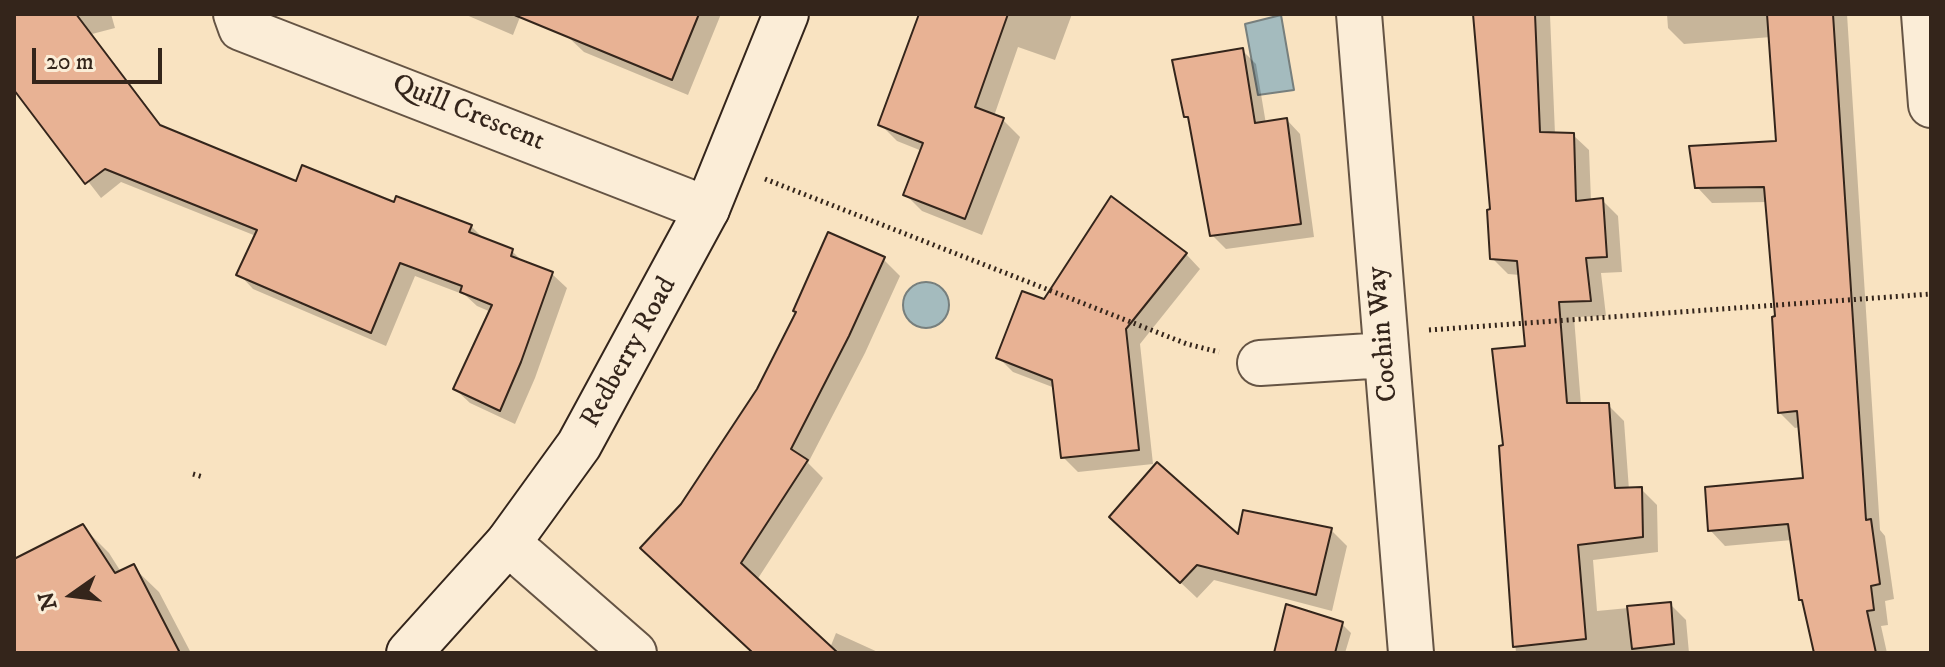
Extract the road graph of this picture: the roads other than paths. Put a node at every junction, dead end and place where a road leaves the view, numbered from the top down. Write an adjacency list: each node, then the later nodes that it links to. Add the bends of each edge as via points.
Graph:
1 (236, 14): 6 (street, Quill Crescent, via 241,28)
2 (786, 14): 6 (street, Redberry Road)
3 (1359, 14): 7 (street, Cochin Way)
4 (1924, 14): 5 (street)
5 (1931, 105)
6 (707, 209): 9 (street, Redberry Road, via 579,445)
7 (1386, 355): 8 (street); 12 (street, Cochin Way)
8 (1260, 363)
9 (508, 543): 10 (street, Redberry Road); 11 (street)
10 (409, 653)
11 (634, 653)
12 (1411, 653)

